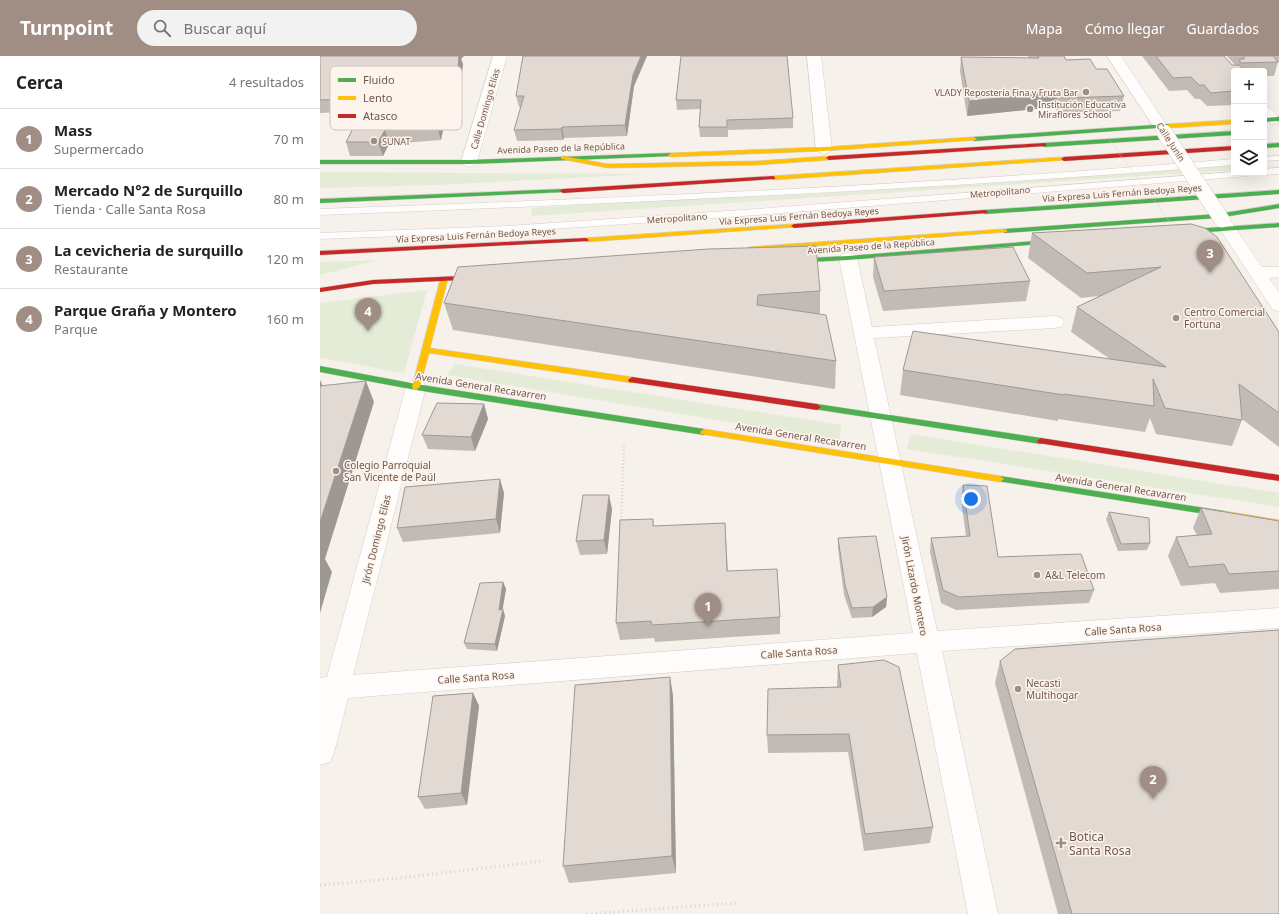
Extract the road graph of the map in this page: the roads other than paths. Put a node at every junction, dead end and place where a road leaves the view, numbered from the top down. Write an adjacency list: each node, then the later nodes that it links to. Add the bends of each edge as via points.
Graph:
1 (500, 56): 15 (street, Calle Domingo Elías)
2 (814, 56): 10 (street)
3 (1114, 56): 5 (street, Calle Junín)
4 (1231, 122): 5 (main road, Avenida Paseo de la República)
5 (1162, 129): 10 (main road, Avenida Paseo de la República); 24 (street, Calle Junín, bridge)
6 (1231, 133): 11 (main road, via 757,163 608,166)
7 (1279, 145): 8 (main road)
8 (1267, 146)
9 (1231, 148): 21 (main road, via 588,190)
10 (824, 149): 11 (main road, Avenida Paseo de la República)
11 (563, 158): 15 (main road, Avenida Paseo de la República)
12 (1279, 158): 13 (lane)
13 (1267, 159)
14 (320, 162): 15 (main road, Avenida Paseo de la República)
15 (470, 162)
16 (1231, 162): 23 (lane, Metropolitano, via 1103,173 645,200)
17 (1279, 171): 18 (lane)
18 (1267, 172)
19 (1231, 174): 27 (lane, Metropolitano, via 516,229)
20 (1279, 192): 30 (main road, Vía Expresa Luis Fernán Bedoya Reyes, via 608,239)
21 (320, 201)
22 (1279, 206): 29 (main road, via 1217,216)
23 (320, 212)
24 (1224, 224): 25 (main road); 26 (main road); 34 (street, Calle Junín)
25 (1279, 225)
26 (1170, 228)
27 (320, 236)
28 (1068, 241): 31 (main road, Avenida Paseo de la República)
29 (740, 250)
30 (320, 253)
31 (848, 258): 32 (main road, Avenida Paseo de la República); 40 (street, Jirón Lizardo Montero)
32 (777, 262)
33 (1279, 272): 34 (street)
34 (1257, 273): 38 (street, Calle Junín)
35 (490, 277): 36 (main road)
36 (444, 279): 37 (main road, via 373,282); 41 (main road, Jirón Domingo Elías)
37 (320, 290)
38 (1279, 306)
39 (1055, 322): 40 (street)
40 (864, 333): 44 (street, Jirón Lizardo Montero)
41 (426, 350): 43 (main road, Jirón Domingo Elías); 44 (main road)
42 (320, 369): 43 (main road, Avenida General Recavarren)
43 (416, 387): 45 (main road, Avenida General Recavarren); 50 (street, Jirón Domingo Elías)
44 (881, 416): 45 (street, Jirón Lizardo Montero); 46 (main road)
45 (890, 462): 47 (main road, Avenida General Recavarren); 49 (street, Jirón Lizardo Montero)
46 (1279, 478)
47 (1279, 523)
48 (1279, 618): 49 (street, Calle Santa Rosa)
49 (927, 642): 50 (street, Calle Santa Rosa); 52 (street, Jirón Lizardo Montero)
50 (329, 689): 51 (street, Jirón Domingo Elías)
51 (320, 753)
52 (983, 914)

